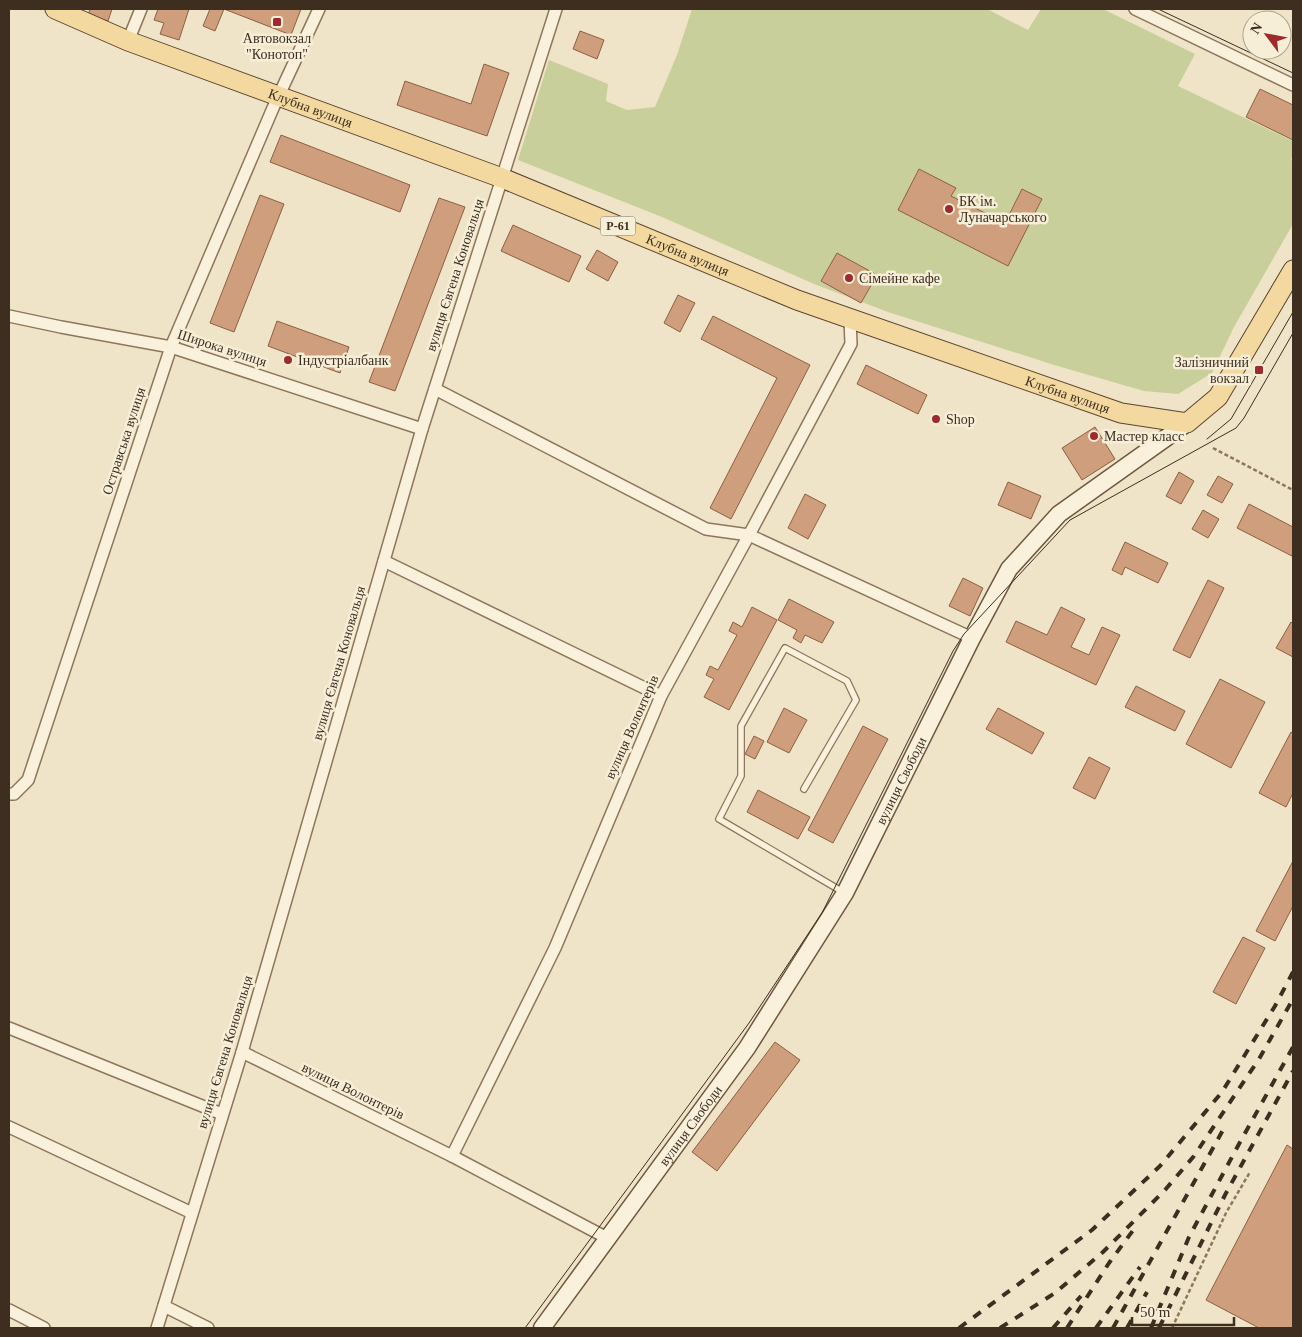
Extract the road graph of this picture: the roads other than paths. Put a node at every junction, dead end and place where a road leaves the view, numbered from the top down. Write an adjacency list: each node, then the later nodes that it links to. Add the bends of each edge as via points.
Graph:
1 (55, 9): 8 (main road, Клубна вулиця / Р-61)
2 (141, 9): 8 (street)
3 (313, 9): 7 (lane)
4 (319, 9): 7 (street, Остравська вулиця)
5 (556, 9): 11 (street, вулиця Євгена Коновальця)
6 (1135, 9): 9 (street)
7 (311, 28): 10 (street, Остравська вулиця)
8 (128, 41): 10 (main road, Клубна вулиця / Р-61)
9 (1293, 85)
10 (279, 96): 11 (main road, Клубна вулиця / Р-61); 15 (street, Остравська вулиця)
11 (502, 178): 14 (main road, Клубна вулиця / Р-61, via 797,300); 16 (street, вулиця Євгена Коновальця)
12 (1293, 270): 17 (main road, вулиця Свободи, via 1218,397)
13 (9, 317): 15 (street, Широка вулиця)
14 (850, 318): 17 (main road, Клубна вулиця / Р-61, via 1121,413); 19 (street, вулиця Волонтерів, via 851,344)
15 (171, 347): 18 (street, Широка вулиця); 24 (street, Остравська вулиця, via 28,780 14,794)
16 (435, 389): 18 (street, вулиця Євгена Коновальця); 19 (street, via 706,529)
17 (1187, 424): 21 (street, вулиця Свободи, via 1059,514 1009,569)
18 (422, 429): 20 (street, вулиця Євгена Коновальця)
19 (749, 536): 21 (street); 22 (street, вулиця Волонтерів)
20 (384, 561): 22 (street); 27 (street, вулиця Євгена Коновальця)
21 (972, 638): 25 (street, вулиця Свободи)
22 (660, 696): 30 (street, вулиця Волонтерів, via 555,948)
23 (804, 788): 25 (lane, via 856,700 847,681 785,648 741,726 741,776 719,819)
24 (9, 794)
25 (845, 893): 32 (street, вулиця Свободи, via 747,1048)
26 (9, 1028): 28 (street)
27 (242, 1052): 28 (street, вулиця Євгена Коновальця); 30 (street, вулиця Волонтерів)
28 (222, 1114): 31 (street, вулиця Євгена Коновальця)
29 (9, 1127): 31 (street)
30 (452, 1156): 32 (street, вулиця Волонтерів)
31 (192, 1213): 33 (street, вулиця Євгена Коновальця)
32 (609, 1239): 38 (street, вулиця Свободи)
33 (164, 1306): 36 (street, вулиця Євгена Коновальця); 37 (street)
34 (9, 1310): 35 (street)
35 (44, 1328)
36 (157, 1328)
37 (208, 1328)
38 (542, 1328)

